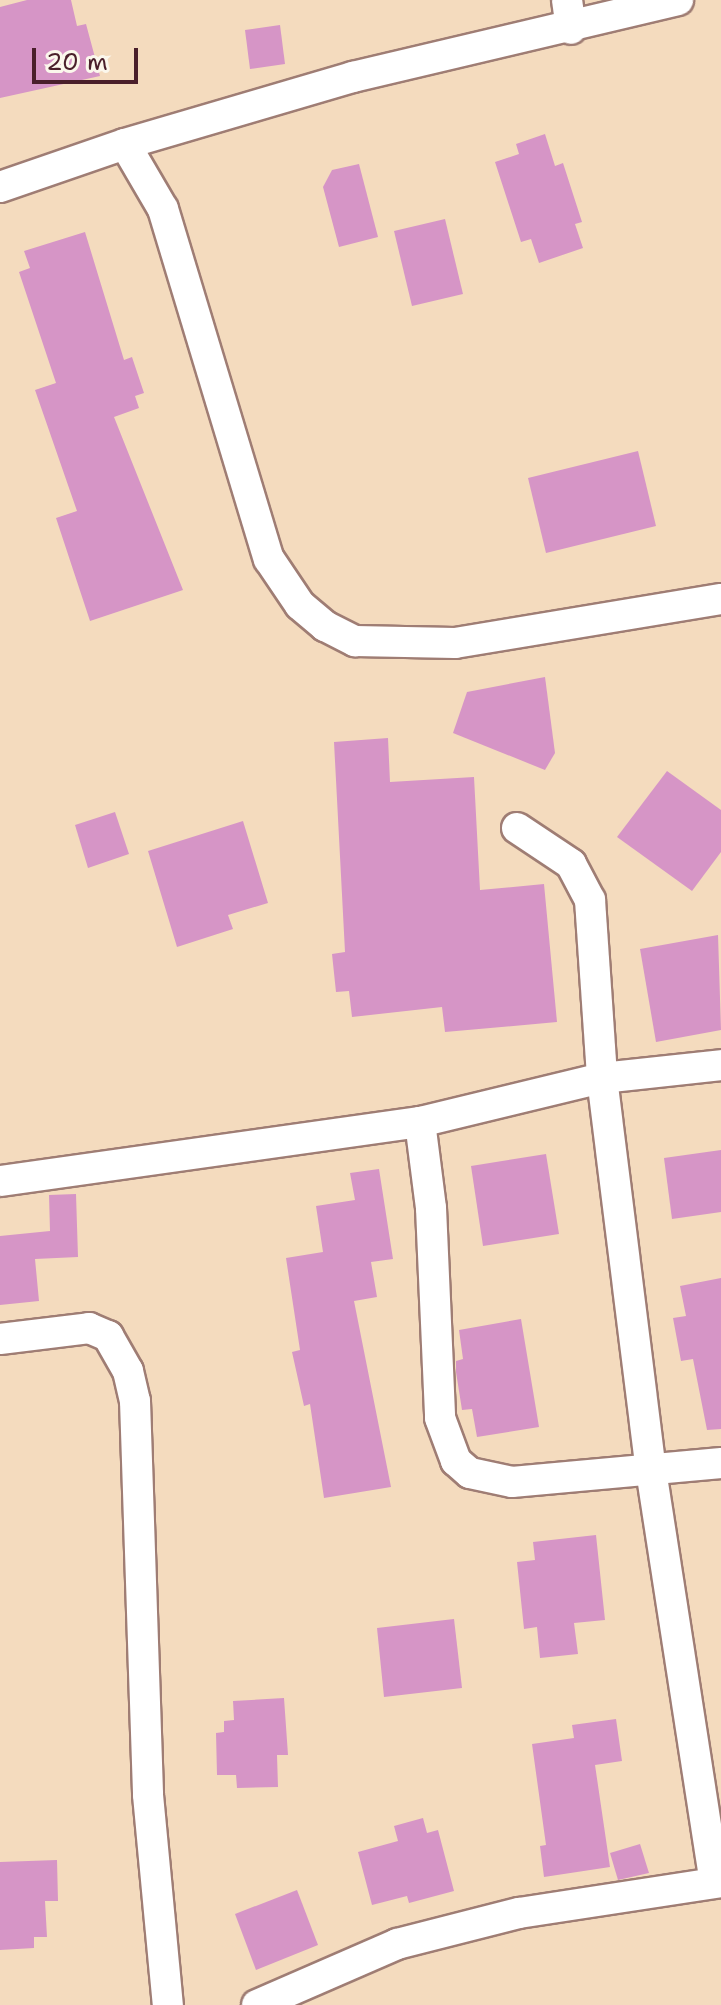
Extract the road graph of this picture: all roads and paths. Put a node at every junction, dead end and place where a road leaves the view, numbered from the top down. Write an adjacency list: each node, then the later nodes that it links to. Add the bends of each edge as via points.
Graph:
1 (678, 0): 2 (street)
2 (569, 14): 3 (street)
3 (125, 144): 4 (street); 5 (street, via 163,209 269,559 300,605 325,626 355,641 455,643)
4 (0, 187)
5 (721, 599)
6 (517, 828): 8 (street, via 557,851 587,890)
7 (721, 1065): 8 (street)
8 (602, 1078): 9 (street); 13 (street)
9 (420, 1122): 10 (street); 13 (street, via 431,1208 440,1418 456,1461 470,1473 512,1482)
10 (0, 1181)
11 (0, 1339): 15 (street, via 89,1328 108,1336 128,1371 135,1401 148,1795)
12 (721, 1463): 13 (street)
13 (651, 1470): 14 (street)
14 (718, 1882): 16 (street, via 519,1913 397,1944)
15 (168, 2005)
16 (257, 2005)

